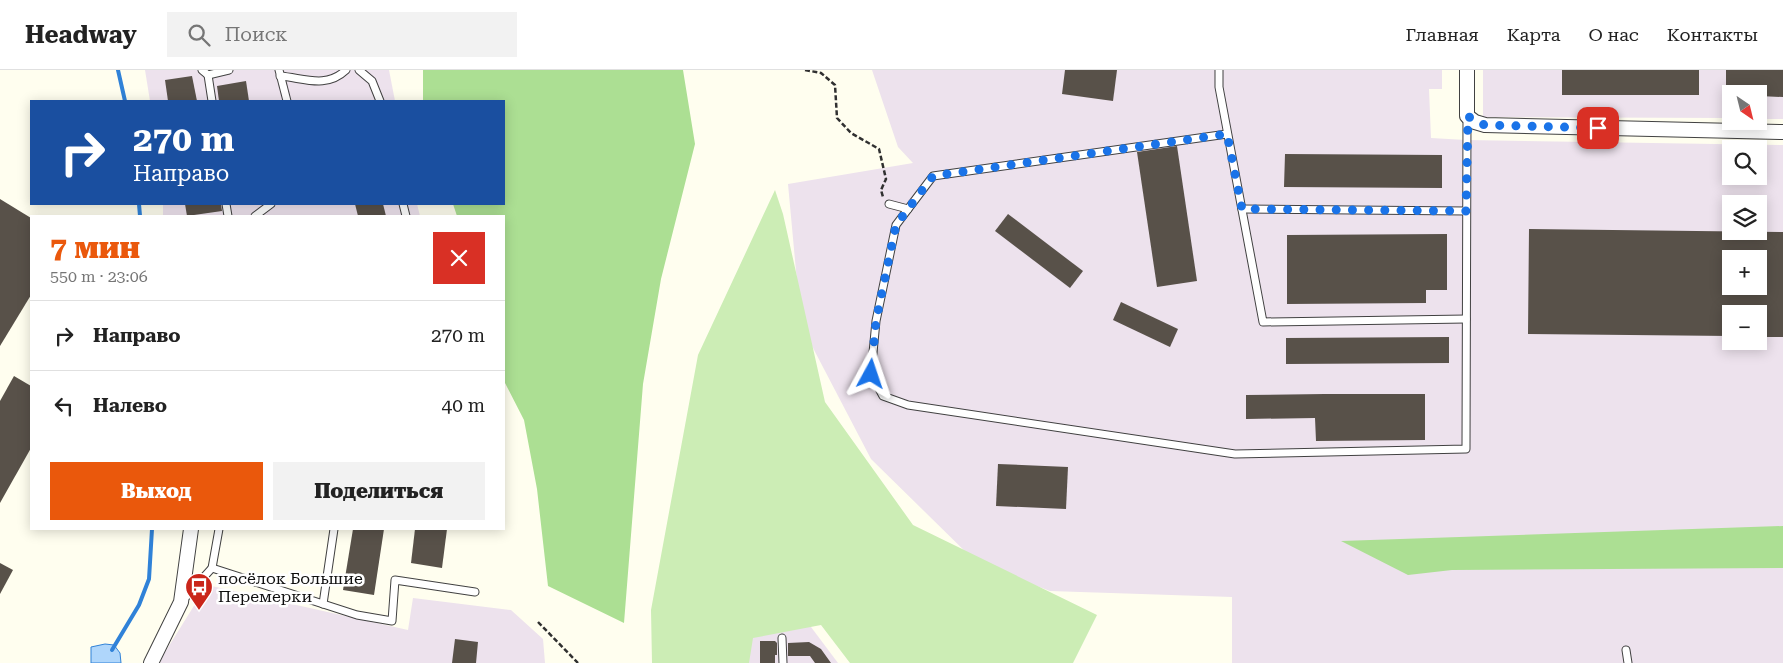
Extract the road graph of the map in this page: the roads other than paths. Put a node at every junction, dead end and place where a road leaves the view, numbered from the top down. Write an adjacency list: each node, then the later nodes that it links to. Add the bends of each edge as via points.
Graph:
1 (228, 70): 6 (lane)
2 (346, 70): 7 (lane, via 325,81)
3 (359, 70): 10 (lane, via 372,81)
4 (1219, 70): 13 (lane)
5 (1467, 70): 11 (street)
6 (205, 72): 8 (lane)
7 (279, 73): 9 (lane)
8 (212, 100)
9 (287, 100)
10 (380, 100)
11 (1468, 116): 12 (street, via 1485,125); 18 (lane)
12 (1783, 132)
13 (1227, 134): 16 (lane, via 933,176); 17 (lane)
14 (889, 204): 16 (lane)
15 (270, 205): 19 (lane)
16 (908, 209): 20 (lane, via 896,225 876,321 871,374 883,396 908,405 1235,454 1466,449)
17 (1242, 209): 18 (lane); 20 (lane, via 1263,322)
18 (1466, 211): 20 (lane)
19 (256, 215)
20 (1466, 319)
21 (191, 530): 26 (street)
22 (219, 530): 24 (lane)
23 (334, 530): 27 (lane)
24 (212, 568): 26 (lane); 27 (lane)
25 (475, 592): 27 (lane, via 395,580 392,621 357,615)
26 (181, 602): 30 (street)
27 (323, 604)
28 (782, 638): 31 (lane)
29 (1626, 650): 32 (lane)
30 (151, 663)
31 (783, 663)
32 (1628, 663)

